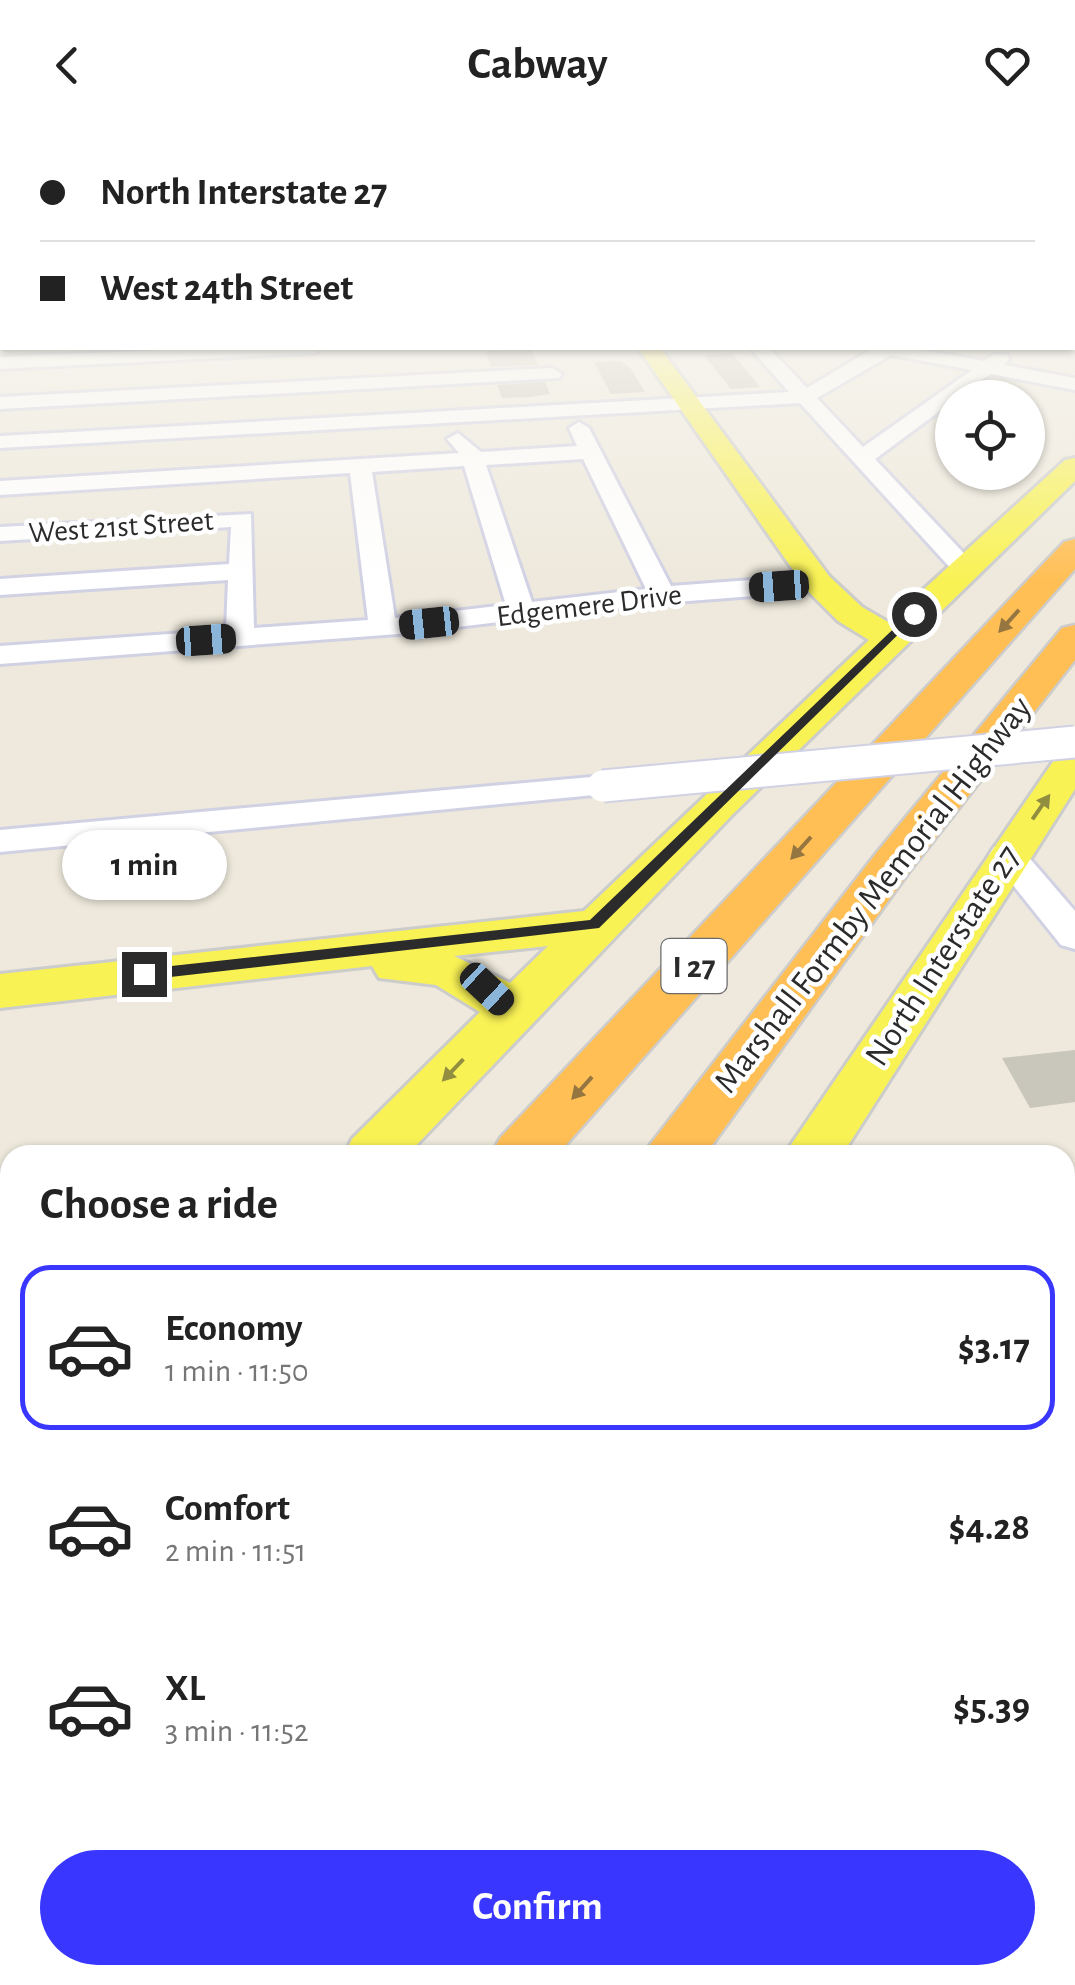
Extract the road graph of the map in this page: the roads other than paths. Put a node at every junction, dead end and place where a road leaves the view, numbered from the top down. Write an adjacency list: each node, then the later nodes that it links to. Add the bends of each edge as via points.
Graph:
1 (170, 408): 8 (street)
2 (619, 408): 6 (street)
3 (693, 408): 20 (main road)
4 (815, 408): 11 (street)
5 (933, 408): 11 (street)
6 (570, 410): 7 (street); 10 (street)
7 (448, 416): 8 (street); 12 (street)
8 (166, 432): 9 (street)
9 (0, 442)
10 (591, 452): 12 (street); 22 (street)
11 (862, 458): 18 (street)
12 (474, 459): 13 (street); 23 (street)
13 (360, 466): 15 (street); 24 (street)
14 (1075, 466): 18 (main road)
15 (0, 488)
16 (0, 534): 19 (street, West 21st Street, via 242,519)
17 (1075, 549): 40 (highway, Marshall Formby Memorial Highway / I 27, one-way to 40)
18 (964, 568): 27 (main road)
19 (242, 571): 21 (street); 26 (street)
20 (818, 583): 22 (street, Edgemere Drive); 27 (main road, via 850,614)
21 (0, 588)
22 (662, 595): 23 (street, Edgemere Drive)
23 (522, 613): 24 (street, Edgemere Drive)
24 (383, 628): 26 (street, Edgemere Drive)
25 (1075, 636): 41 (highway, Marshall Formby Memorial Highway, via 892,862)
26 (240, 637): 28 (street, Edgemere Drive)
27 (890, 637): 34 (main road)
28 (0, 655)
29 (1075, 742): 31 (street, bridge)
30 (1075, 758): 32 (main road, North Interstate 27, one-way to 30)
31 (0, 841)
32 (1006, 855): 33 (street); 35 (street); 42 (main road, North Interstate 27)
33 (1075, 880)
34 (594, 924): 36 (main road); 38 (main road)
35 (1075, 936)
36 (215, 966): 37 (main road); 38 (main road, via 320,972 439,967 471,977)
37 (0, 990)
38 (510, 1011): 39 (main road, one-way to 39)
39 (382, 1145)
40 (530, 1145)
41 (680, 1145)
42 (818, 1145)

